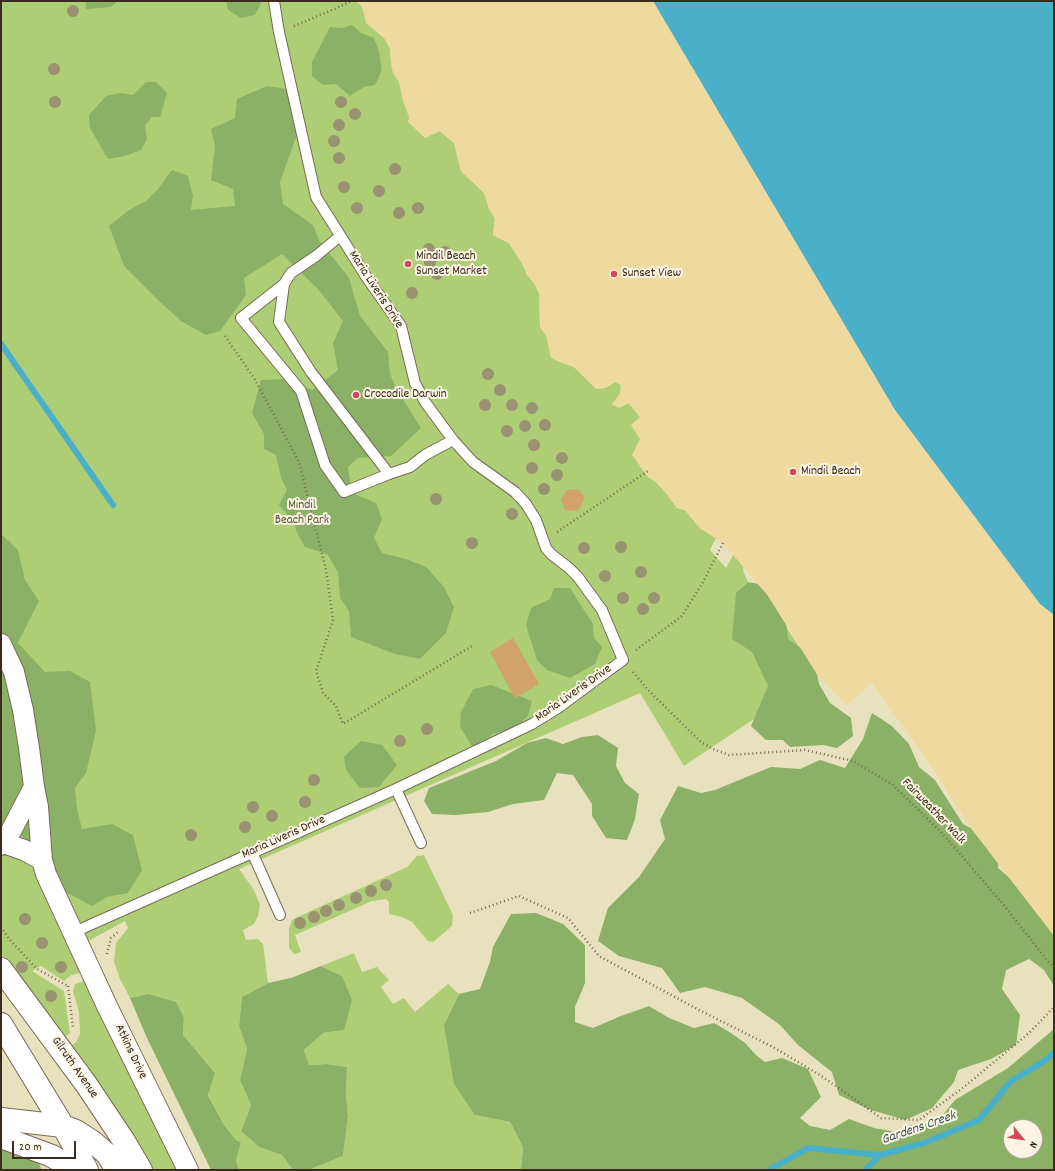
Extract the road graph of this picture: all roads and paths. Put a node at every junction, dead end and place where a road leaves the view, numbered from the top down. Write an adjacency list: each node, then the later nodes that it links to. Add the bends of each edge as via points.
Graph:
1 (274, 1): 3 (lane, Maria Liveris Drive)
2 (351, 1): 3 (path)
3 (278, 32): 4 (lane, Maria Liveris Drive, via 316,197)
4 (340, 236): 5 (lane, via 291,273); 7 (lane, Maria Liveris Drive, via 401,326 415,383)
5 (284, 284): 9 (lane, via 279,322 311,372); 9 (lane, via 241,318 300,391 325,464 344,492)
6 (225, 336): 13 (path, via 254,378 299,462 326,570 332,620 316,671 323,693 336,706 343,724)
7 (453, 440): 9 (lane, via 410,468); 10 (lane, Maria Liveris Drive, via 479,467 515,492 526,504 536,520)
8 (648, 471): 10 (path)
9 (389, 474)
10 (543, 541): 14 (lane, Maria Liveris Drive, via 551,554 578,577 602,610)
11 (723, 542): 14 (path, via 682,616)
12 (1, 644): 15 (street, via 20,691)
13 (472, 646)
14 (623, 660): 16 (lane, Maria Liveris Drive, via 532,724); 27 (path, Fairweather Walk, via 650,692 701,742 713,749 729,755 805,750 853,761 893,785 942,833 1004,904)
15 (34, 787): 18 (street, via 12,831); 20 (street)
16 (396, 789): 17 (lane); 19 (lane, Maria Liveris Drive)
17 (421, 843)
18 (2, 844): 20 (street, via 24,850)
19 (252, 852): 21 (lane, Maria Liveris Drive); 23 (lane)
20 (42, 860): 25 (street)
21 (117, 913): 25 (lane, Maria Liveris Drive); 26 (path, via 123,927 112,938)
22 (470, 913): 30 (path, via 518,896 568,918 599,956 773,1047 823,1077 881,1118 920,1120 1029,1033)
23 (280, 914)
24 (1, 926): 29 (path, via 10,940 37,969)
25 (72, 933): 39 (street, Atkins Drive)
26 (106, 955)
27 (1054, 967)
28 (1, 969): 38 (street, Gilruth Avenue, via 86,1084)
29 (68, 986)
30 (1054, 1007)
31 (1, 1026): 33 (street)
32 (1, 1119): 33 (street)
33 (63, 1126): 36 (street); 37 (street, via 93,1142 107,1154)
34 (1, 1137): 35 (street, via 52,1156)
35 (75, 1170)
36 (87, 1170)
37 (117, 1170)
38 (141, 1170)
39 (188, 1170)

